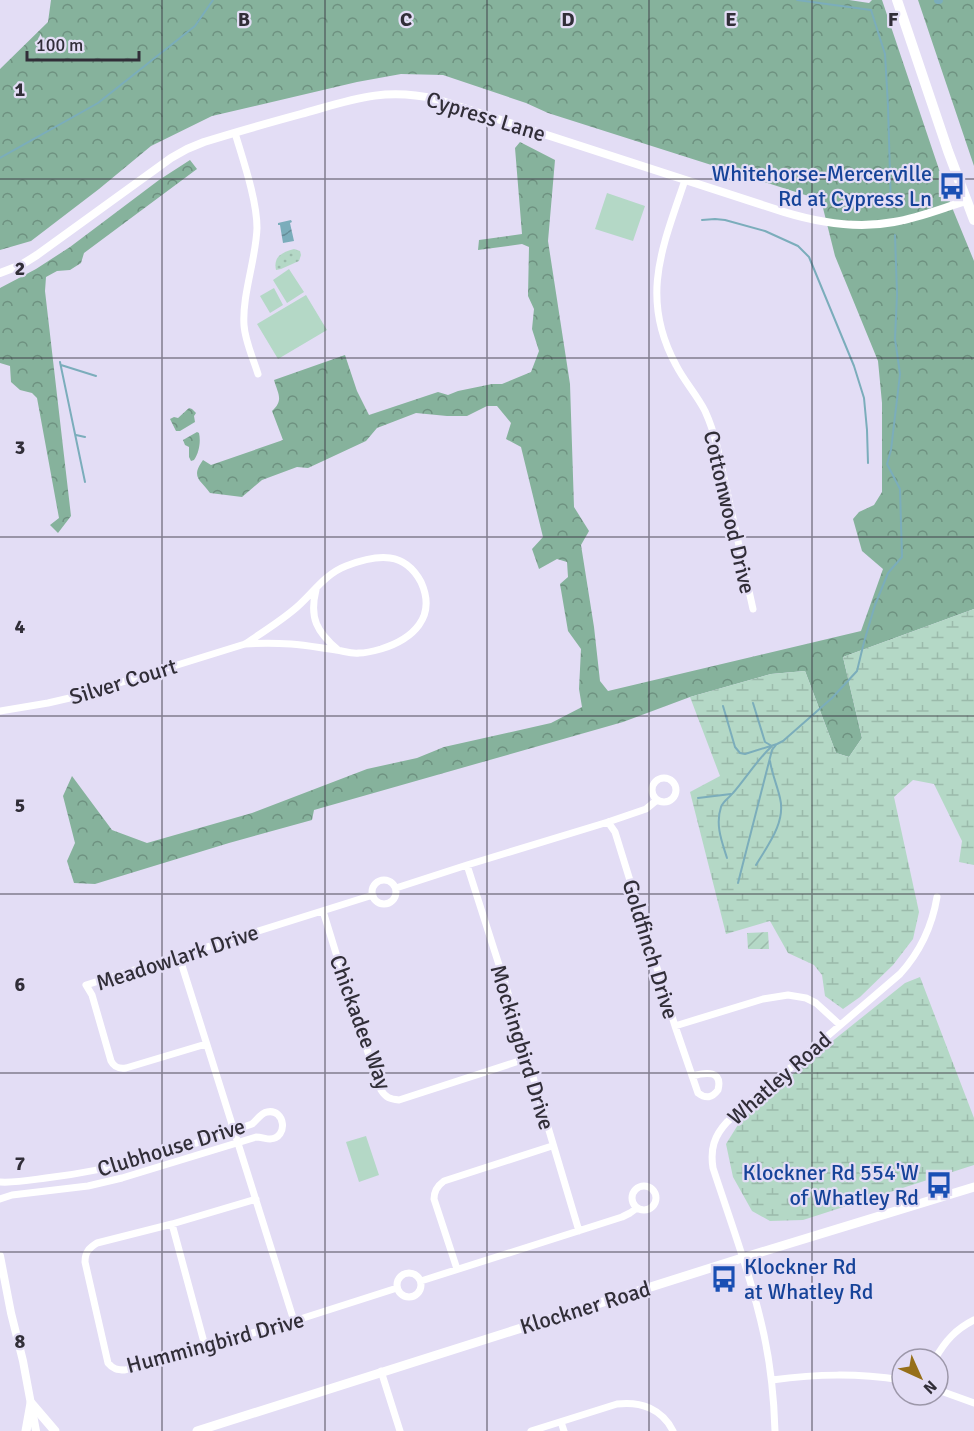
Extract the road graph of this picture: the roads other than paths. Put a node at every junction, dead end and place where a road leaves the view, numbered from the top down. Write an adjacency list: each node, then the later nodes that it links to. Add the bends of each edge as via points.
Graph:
1 (897, 0): 4 (main road)
2 (235, 132): 3 (street, Cypress Lane, via 368,96 411,94); 6 (street, Cypress Lane, via 171,158 37,255); 7 (street, via 256,211 256,241 244,325)
3 (685, 180): 4 (street, Cypress Lane, via 805,219 838,225 894,223); 9 (street, Cottonwood Drive, via 660,258 657,310 671,355 704,410 717,446)
4 (966, 201): 5 (main road)
5 (974, 220)
6 (0, 273)
7 (258, 374)
8 (316, 588): 10 (street, Silver Court, via 282,619); 11 (street, via 313,607 317,626); 11 (street, Silver Court, via 335,571 381,557 410,566 425,590 427,610 411,634 393,645 369,652)
9 (753, 609)
10 (245, 644): 11 (street, Silver Court); 12 (street, Silver Court, via 74,697)
11 (338, 650)
12 (0, 711)
13 (657, 800): 14 (street, Meadowlark Drive, via 646,809)
14 (608, 822): 15 (street, Meadowlark Drive); 22 (street, Goldfinch Drive, via 615,832)
15 (467, 865): 16 (street, Meadowlark Drive); 24 (street, Mockingbird Drive)
16 (396, 888): 17 (street, Meadowlark Drive, via 392,882 381,880 373,888); 17 (street, Meadowlark Drive, via 396,896 388,903 380,903)
17 (373, 895): 19 (street, Meadowlark Drive)
18 (937, 897): 21 (street, Whatley Road, via 932,920 909,963)
19 (322, 911): 20 (street, Meadowlark Drive); 24 (street, Chickadee Way, via 385,1096 399,1100 516,1062)
20 (179, 956): 23 (street); 23 (street, Meadowlark Drive, via 86,985 111,1061 117,1068)
21 (840, 1025): 22 (street, via 816,1003 788,995); 41 (street, Whatley Road, via 727,1122 715,1139 713,1168)
22 (675, 1026): 25 (street, Goldfinch Drive)
23 (206, 1044): 26 (street)
24 (526, 1055): 28 (street, Mockingbird Drive)
25 (692, 1076)
26 (234, 1130): 27 (street); 27 (street, Clubhouse Drive, via 252,1124 267,1112 282,1120 282,1130 273,1139 256,1137); 29 (street, Clubhouse Drive, via 132,1163)
27 (238, 1142): 32 (street, Clubhouse Drive, via 122,1178); 36 (street)
28 (552, 1146): 39 (street, Mockingbird Drive); 42 (street, via 444,1181 436,1189 434,1199)
29 (74, 1174): 30 (street, Clubhouse Drive); 32 (street)
30 (43, 1179): 31 (street, Clubhouse Drive); 34 (street)
31 (0, 1182)
32 (76, 1187): 34 (street, Clubhouse Drive)
33 (974, 1187): 41 (main road, Klockner Road)
34 (44, 1192): 35 (street, Clubhouse Drive)
35 (0, 1199)
36 (256, 1199): 38 (street, Hummingbird Drive); 46 (street)
37 (637, 1208): 39 (street, Hummingbird Drive)
38 (172, 1224): 47 (street); 47 (street, Hummingbird Drive, via 97,1243 85,1255 108,1364 125,1370)
39 (579, 1231): 42 (street, Hummingbird Drive)
40 (0, 1256): 53 (street)
41 (742, 1258): 49 (main road, Klockner Road); 51 (street, Whatley Road)
42 (457, 1269): 43 (street, Hummingbird Drive)
43 (421, 1281): 44 (street, Hummingbird Drive, via 412,1273 404,1274); 44 (street, Hummingbird Drive, via 420,1293 413,1297 405,1297)
44 (397, 1288): 46 (street, Hummingbird Drive)
45 (974, 1320): 48 (street)
46 (294, 1321): 47 (street, Hummingbird Drive)
47 (205, 1346)
48 (941, 1347)
49 (381, 1371): 59 (main road, Klockner Road); 60 (street)
50 (890, 1379): 51 (street, via 828,1374)
51 (772, 1380): 64 (street, Whatley Road)
52 (950, 1394): 54 (street)
53 (31, 1403): 56 (main road); 57 (street); 58 (main road)
54 (974, 1403)
55 (561, 1422): 61 (street); 62 (street); 63 (street, via 628,1403 656,1411)
56 (26, 1431)
57 (36, 1431)
58 (55, 1431)
59 (196, 1431)
60 (400, 1431)
61 (531, 1431)
62 (564, 1431)
63 (674, 1431)
64 (775, 1431)

